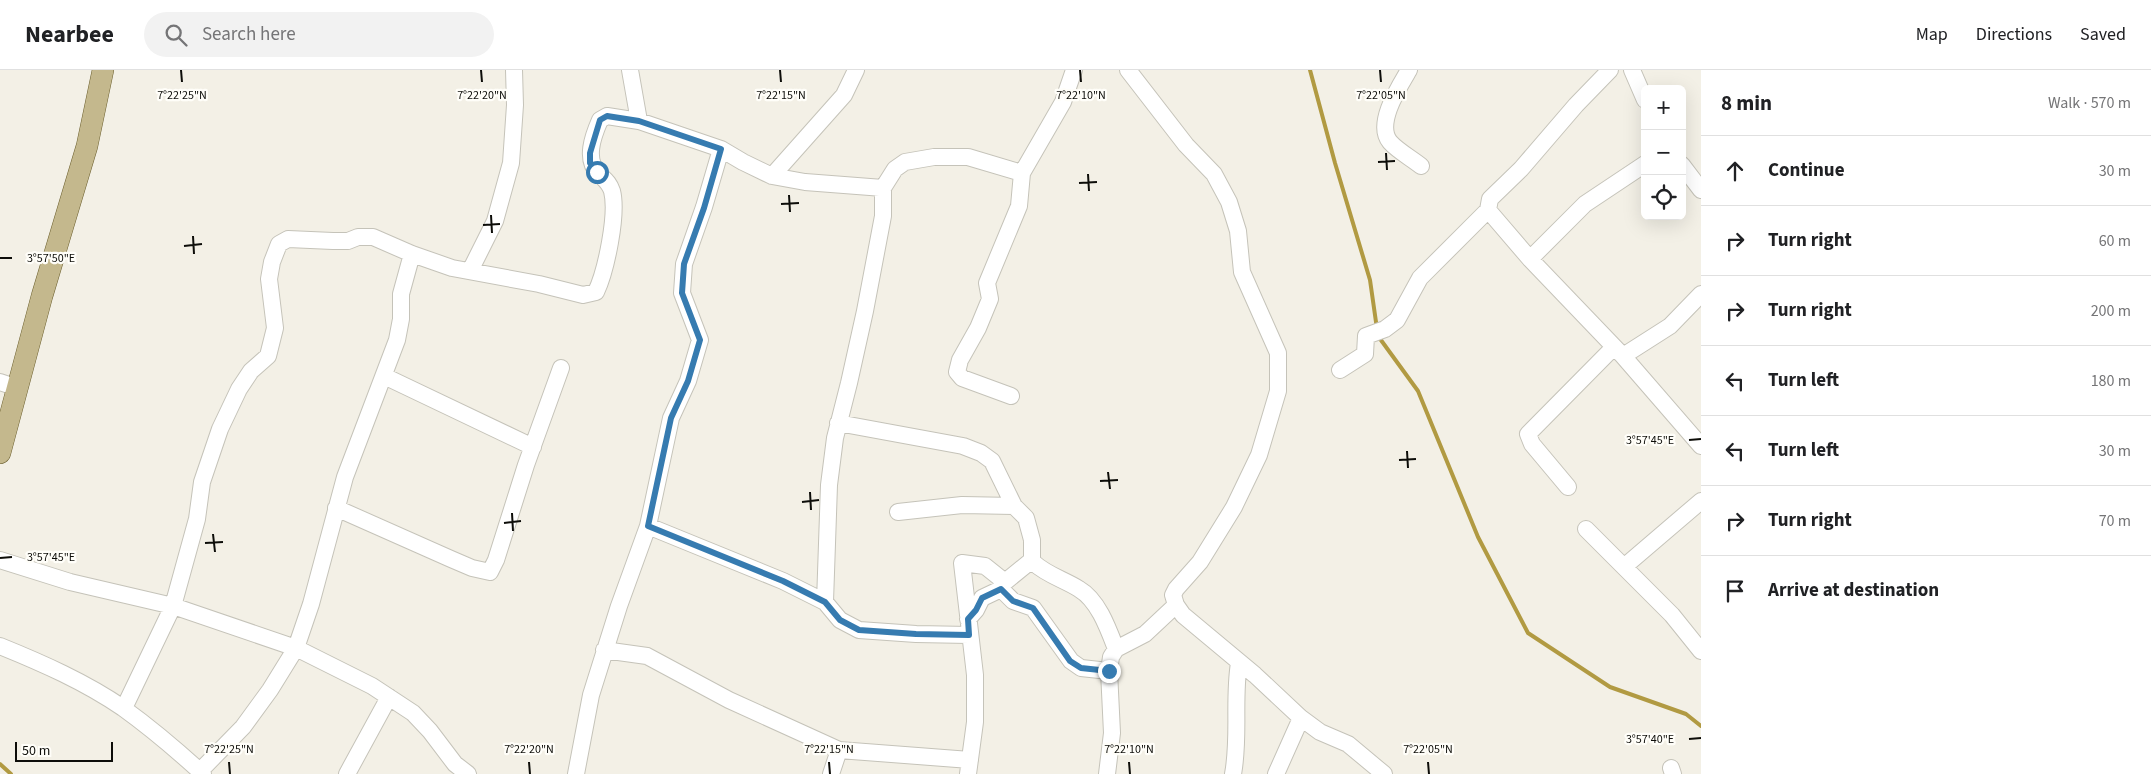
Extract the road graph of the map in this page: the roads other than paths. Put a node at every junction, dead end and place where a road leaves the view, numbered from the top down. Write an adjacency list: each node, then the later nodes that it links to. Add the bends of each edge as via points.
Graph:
1 (103, 70): 29 (main road, via 87,146 45,287)
2 (514, 70): 23 (street, via 511,163 495,222)
3 (630, 70): 11 (street)
4 (856, 70): 17 (street, via 844,95)
5 (1074, 70): 16 (street, via 1063,102)
6 (1128, 70): 46 (street, via 1214,174 1229,202 1238,231 1242,272 1278,353 1278,391 1259,455 1234,507 1205,554 1176,589 1173,595)
7 (1409, 70): 13 (street, via 1398,88 1384,125 1385,134 1390,142)
8 (1610, 70): 20 (street, via 1522,169 1490,199)
9 (1632, 70): 10 (street)
10 (1641, 91)
11 (639, 121): 12 (street); 23 (street, via 607,116 600,120 590,153 590,163 609,182 613,194 606,262 596,292 583,295)
12 (721, 149): 17 (street); 40 (street, via 684,264 682,293 700,340 688,381 671,418)
13 (1421, 166)
14 (1641, 167): 22 (street, via 1585,204)
15 (1686, 170): 19 (street)
16 (1022, 173): 18 (street, via 968,157 934,157 905,162 895,169); 30 (street, via 1019,206 987,283 990,298 957,372 962,378)
17 (772, 176): 18 (street)
18 (883, 188): 31 (street, via 882,216 865,311)
19 (1701, 190)
20 (1488, 210): 22 (street); 27 (street, via 1420,278 1397,320 1365,338 1365,354)
21 (412, 254): 23 (street); 28 (street, via 401,294 398,333); 47 (street, via 374,237 348,241 288,239 279,244 269,279 275,328 268,356 251,371 239,388 220,429 202,482 197,519)
22 (1530, 259): 25 (street)
23 (470, 271)
24 (1701, 294): 25 (street, via 1670,326)
25 (1618, 352): 32 (street); 35 (street, via 1528,434 1532,444)
26 (561, 368): 33 (street)
27 (1340, 370)
28 (384, 376): 33 (street); 38 (street)
29 (9, 385): 34 (main road)
30 (1011, 396)
31 (838, 423): 37 (street, via 963,446 981,453 992,461); 45 (street, via 830,485)
32 (1701, 446)
33 (533, 447): 38 (street, via 490,572 451,559)
34 (0, 453)
35 (1568, 487)
36 (1701, 501): 44 (street)
37 (1014, 506): 39 (street, via 962,505); 43 (street, via 1026,518 1032,540)
38 (336, 508): 50 (street)
39 (898, 512)
40 (648, 526): 45 (street, via 783,581); 52 (street)
41 (1586, 529): 44 (street)
42 (0, 560): 47 (street, via 70,582)
43 (1032, 560): 48 (street, via 1005,582 985,566 962,563); 51 (street, via 1038,567 1081,590 1107,625)
44 (1625, 566): 53 (street)
45 (825, 602): 48 (street, via 840,620 859,630 916,634)
46 (1176, 605): 51 (street, via 1145,634); 54 (street)
47 (173, 606): 50 (street); 57 (street)
48 (969, 627): 55 (street, via 982,598 1001,589 1013,601 1033,608 1070,661 1081,668); 60 (street, via 975,674 975,722)
49 (0, 646): 57 (street, via 41,662)
50 (296, 648): 56 (street); 61 (street, via 243,726)
51 (1116, 648): 55 (street)
52 (604, 650): 59 (street, via 647,656 728,700); 64 (street, via 590,695)
53 (1701, 651)
54 (1239, 663): 58 (street); 67 (street)
55 (1109, 671): 66 (street, via 1112,733)
56 (389, 697): 62 (street); 63 (street, via 413,713 455,764)
57 (124, 708): 61 (street)
58 (1300, 718): 68 (street); 69 (street, via 1320,732 1348,744)
59 (839, 750): 60 (street); 65 (street)
60 (969, 767)
61 (201, 773)
62 (347, 774)
63 (468, 774)
64 (576, 774)
65 (831, 774)
66 (1106, 774)
67 (1233, 774)
68 (1276, 774)
69 (1384, 774)

